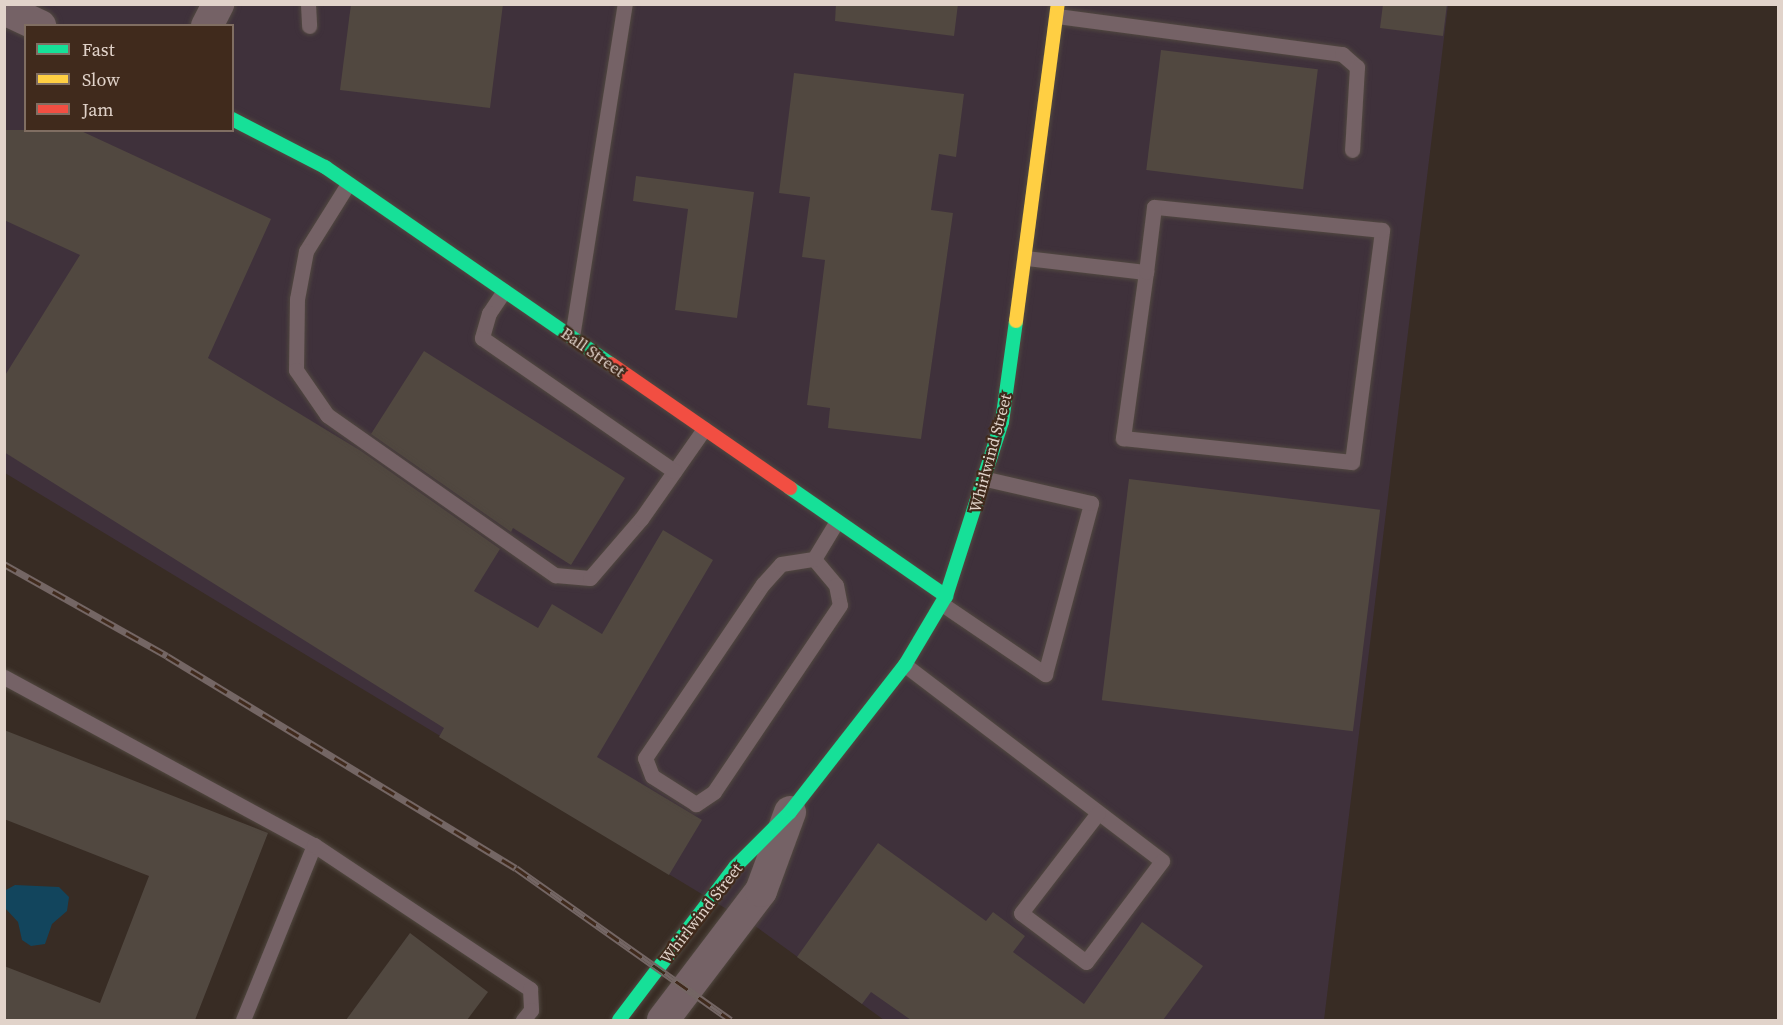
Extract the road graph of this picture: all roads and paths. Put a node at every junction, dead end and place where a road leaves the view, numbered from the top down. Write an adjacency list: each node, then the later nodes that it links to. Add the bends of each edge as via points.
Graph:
1 (218, 4): 7 (street)
2 (308, 4): 8 (lane)
3 (626, 4): 15 (lane)
4 (4, 9): 6 (street)
5 (1057, 10): 10 (lane, via 1342,54 1357,67); 12 (street, Whirlwind Street)
6 (36, 24)
7 (208, 24)
8 (309, 26)
9 (234, 120): 11 (street, Ball Street)
10 (1352, 150)
11 (348, 183): 14 (street, Ball Street); 17 (lane, via 306,251 297,299 296,370 327,415 555,574 590,578 641,519)
12 (1026, 258): 13 (lane); 18 (street, Whirlwind Street, via 1002,422)
13 (1146, 272): 13 (lane, via 1123,438 1352,462 1382,230 1154,207)
14 (504, 291): 15 (street, Ball Street); 17 (lane, via 489,313 482,338)
15 (572, 337): 16 (street, Ball Street)
16 (705, 429): 17 (lane); 19 (street, Ball Street)
17 (674, 471)
18 (986, 479): 21 (street, Whirlwind Street); 21 (lane, via 1091,503 1045,674)
19 (837, 521): 20 (lane); 21 (street, Ball Street)
20 (814, 559): 20 (lane, via 781,564 763,584 645,758 652,776 696,804 714,792 840,605 836,585)
21 (944, 600): 22 (street, Whirlwind Street)
22 (905, 664): 24 (street, Whirlwind Street); 25 (lane)
23 (4, 677): 26 (lane)
24 (790, 812): 29 (street, Whirlwind Street, via 735,867); 30 (street, Whirlwind Street, via 761,891)
25 (1098, 813): 25 (lane, via 1162,861 1086,962 1021,913)
26 (314, 845): 27 (lane); 28 (lane, via 530,989 531,1010)
27 (243, 1020)
28 (523, 1020)
29 (619, 1020)
30 (663, 1020)

